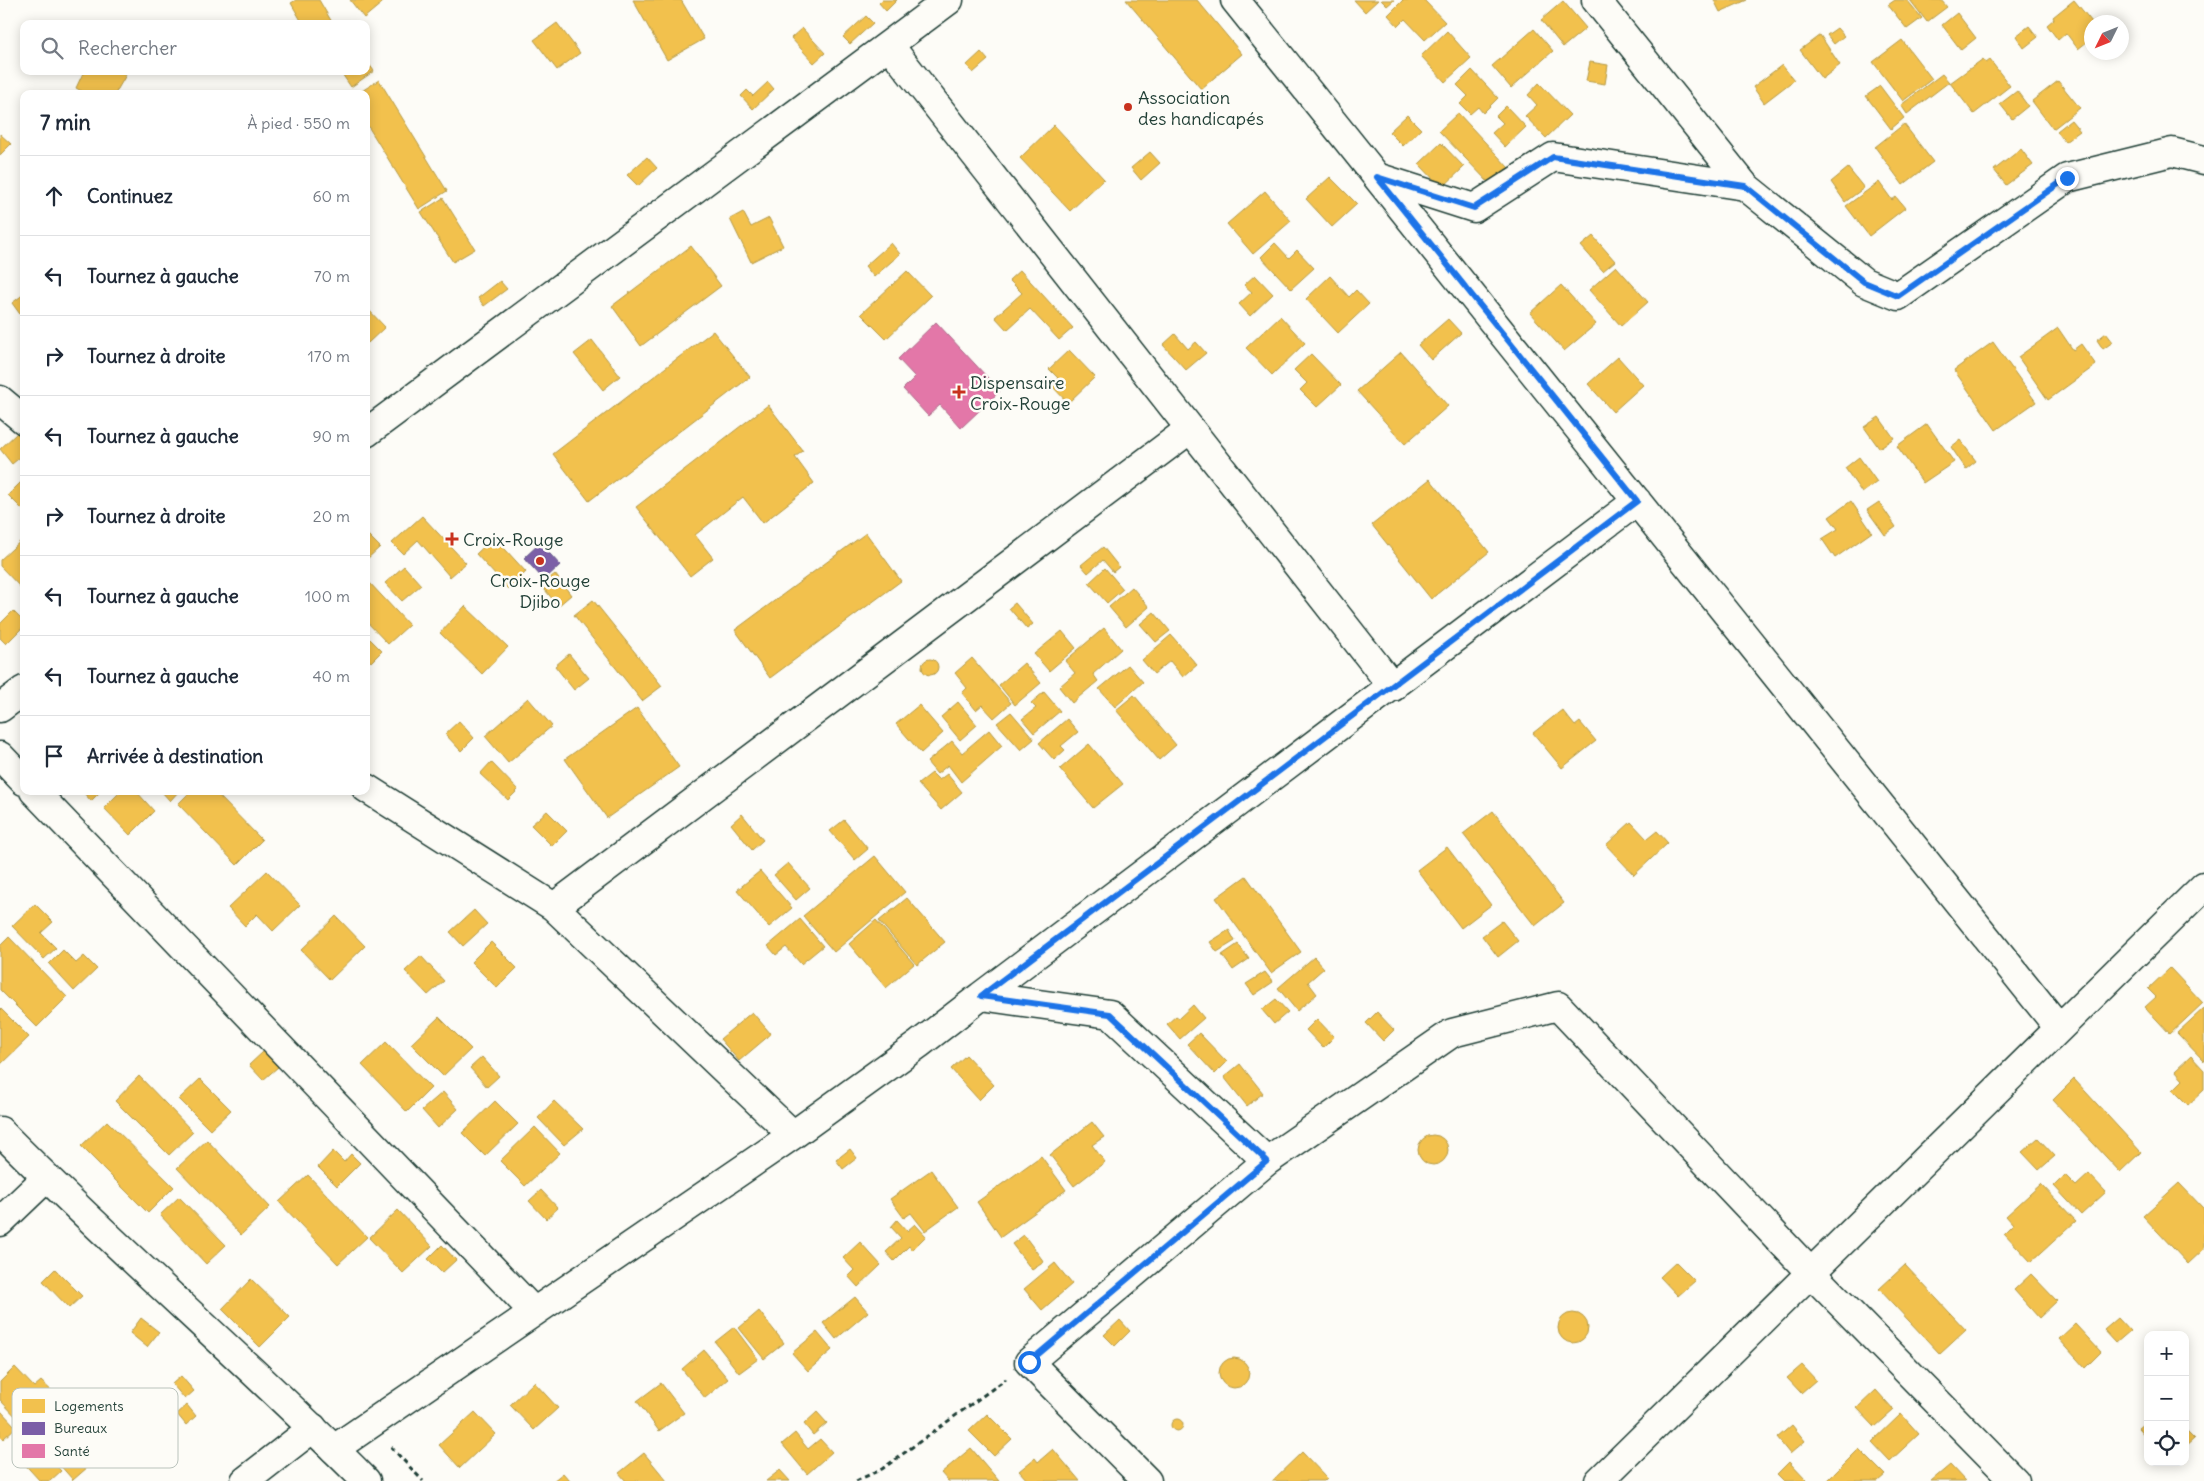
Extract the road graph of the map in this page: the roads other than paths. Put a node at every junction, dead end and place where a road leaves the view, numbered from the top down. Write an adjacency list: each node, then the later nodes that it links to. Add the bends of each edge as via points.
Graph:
1 (949, 0): 4 (street)
2 (1234, 0): 6 (street)
3 (1596, 0): 7 (street)
4 (888, 45): 10 (street); 11 (street)
5 (2204, 160): 7 (street, via 2172,152 2067,178 1898,296 1864,282)
6 (1377, 177): 7 (street, via 1474,208 1553,157); 12 (street)
7 (1745, 186)
8 (0, 400): 9 (street)
9 (20, 417)
10 (1190, 429): 13 (street); 21 (street)
11 (370, 430)
12 (1637, 501): 13 (street); 23 (street)
13 (1393, 687): 22 (street)
14 (20, 693): 15 (street)
15 (0, 708)
16 (0, 756): 17 (street)
17 (20, 777)
18 (370, 791): 21 (street)
19 (38, 795): 30 (street)
20 (2204, 886): 23 (street)
21 (554, 907): 25 (street)
22 (981, 996): 25 (street); 26 (street, via 1110,1014)
23 (2059, 1028): 29 (street)
24 (0, 1131): 27 (street)
25 (793, 1135): 30 (street)
26 (1267, 1161): 29 (street, via 1452,1033 1558,1006); 35 (street, via 1029,1362)
27 (46, 1178): 28 (street); 31 (street)
28 (0, 1222)
29 (1810, 1272): 36 (street); 37 (street)
30 (534, 1312): 32 (street)
31 (313, 1428): 32 (street); 33 (street)
32 (334, 1449): 34 (street)
33 (245, 1481)
34 (366, 1481)
35 (1147, 1481)
36 (1599, 1481)
37 (2015, 1481)

